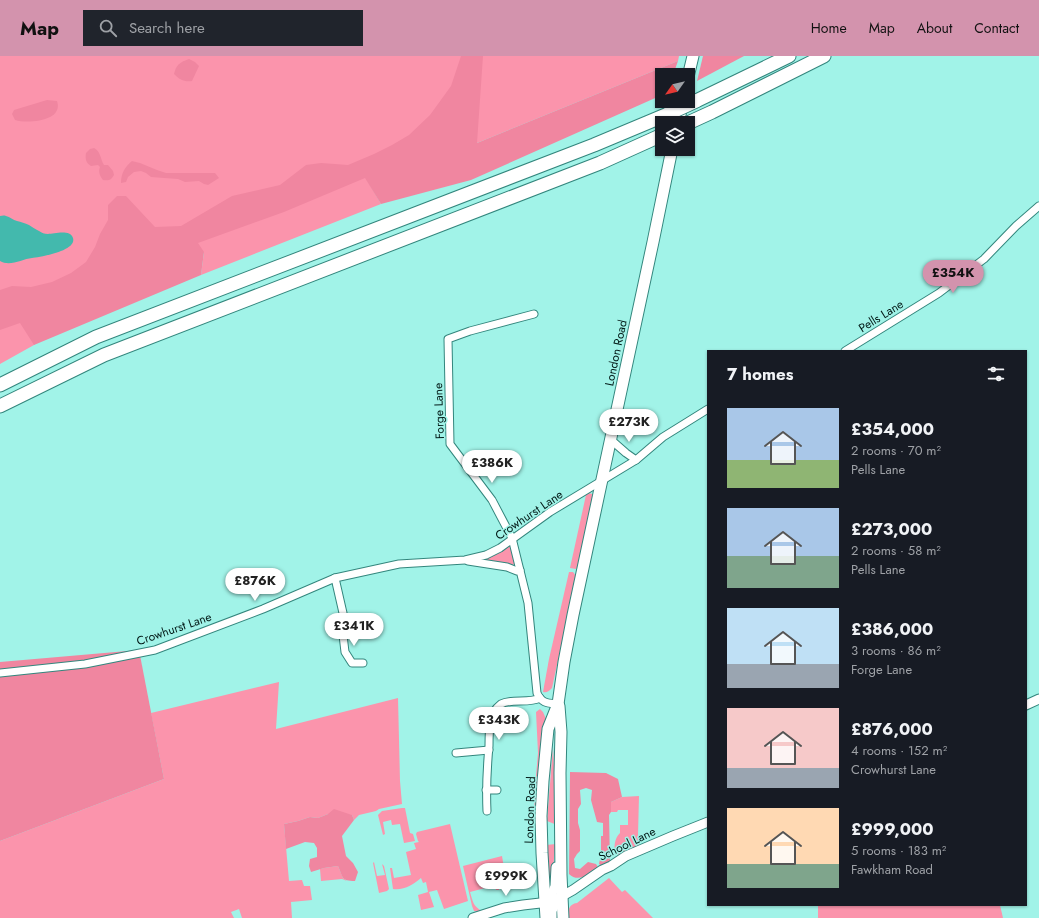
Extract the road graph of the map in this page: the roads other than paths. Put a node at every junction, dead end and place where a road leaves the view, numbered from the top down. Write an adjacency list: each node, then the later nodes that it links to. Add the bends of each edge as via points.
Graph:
1 (693, 56): 4 (main road)
2 (789, 56): 11 (highway, bridge, via 668,114 594,145 96,337)
3 (824, 56): 5 (highway)
4 (690, 68)
5 (695, 120)
6 (655, 138): 12 (highway, via 600,163 104,355)
7 (671, 156): 14 (main road, London Road)
8 (1039, 206): 10 (street, Pells Lane, via 984,258 940,293)
9 (534, 314): 17 (street, Forge Lane, via 448,339 450,444 492,500)
10 (847, 350)
11 (0, 385)
12 (0, 406)
13 (707, 410): 15 (street, via 663,437)
14 (610, 439): 15 (street); 16 (main road, London Road)
15 (636, 460): 16 (street)
16 (601, 481): 17 (street, Crowhurst Lane); 24 (main road, London Road, via 573,615)
17 (512, 538): 18 (street, Crowhurst Lane, via 493,552); 19 (street, Forge Lane)
18 (465, 560): 19 (street, Crowhurst Lane); 20 (street, Crowhurst Lane, via 399,564)
19 (520, 570): 23 (street, Forge Lane, via 528,603 536,687)
20 (335, 578): 21 (street, via 343,613 345,652 352,663); 22 (street, Crowhurst Lane, via 263,609 155,650 85,664)
21 (363, 663)
22 (0, 673)
23 (540, 698): 24 (street); 25 (street, via 507,702 497,707 491,720)
24 (558, 704): 31 (main road, London Road, via 561,732 561,832); 31 (main road, London Road, via 548,729 541,831)
25 (489, 750): 26 (street); 27 (street)
26 (456, 753)
27 (486, 790): 28 (street); 29 (street)
28 (497, 790)
29 (487, 811)
30 (707, 822): 31 (street, School Lane, via 626,856)
31 (553, 900): 32 (street, via 504,908); 33 (main road, London Road); 34 (street); 35 (main road, London Road)
32 (473, 918)
33 (546, 918)
34 (552, 918)
35 (563, 918)

